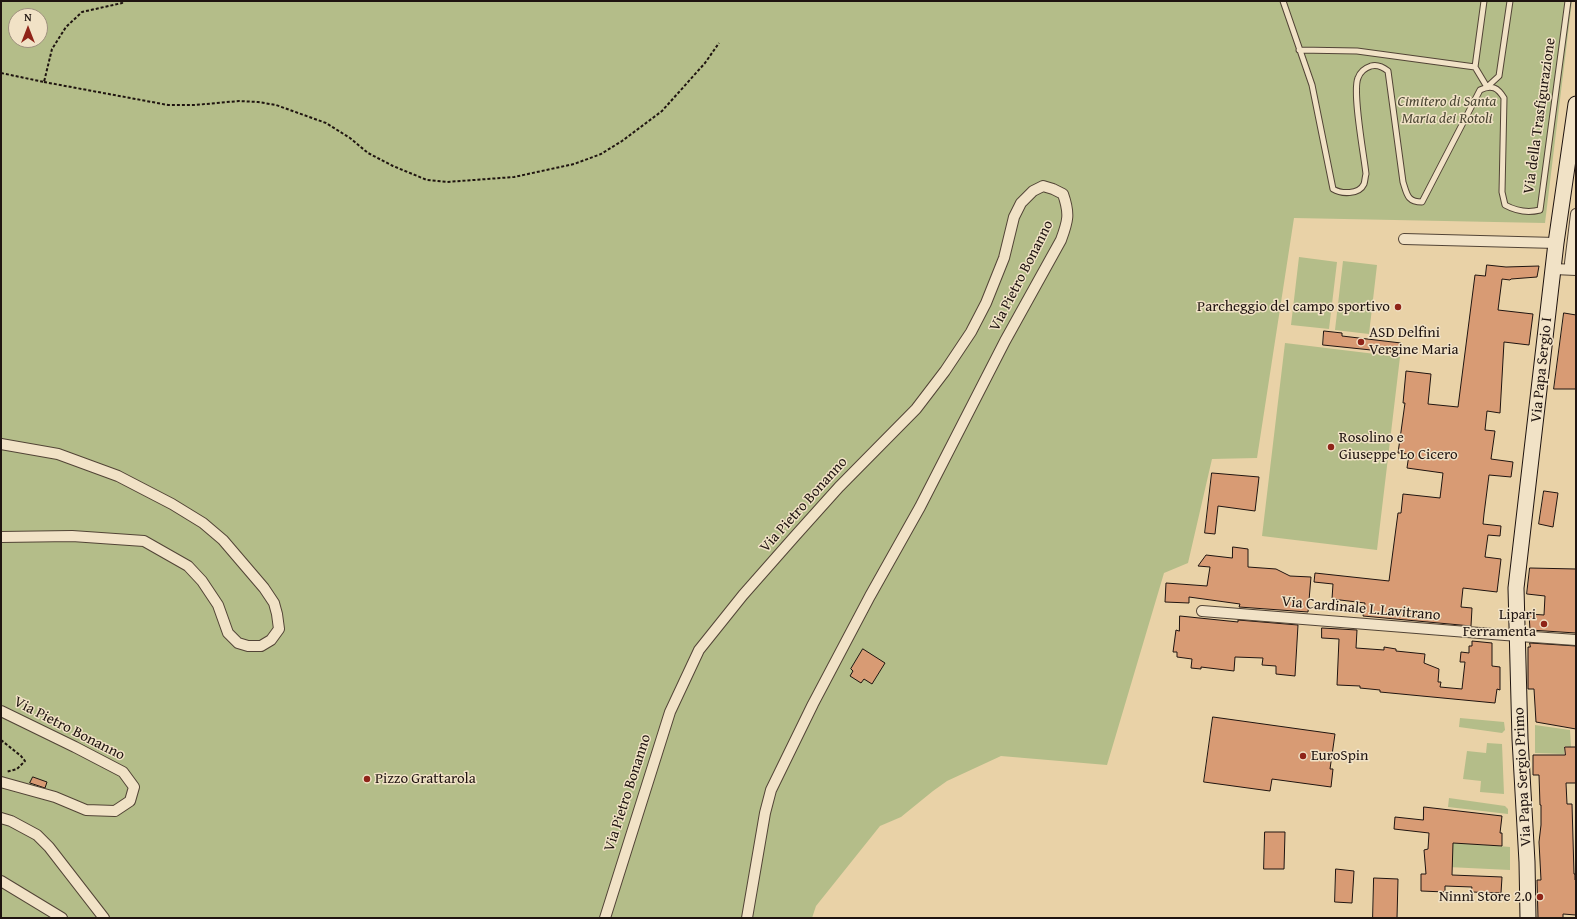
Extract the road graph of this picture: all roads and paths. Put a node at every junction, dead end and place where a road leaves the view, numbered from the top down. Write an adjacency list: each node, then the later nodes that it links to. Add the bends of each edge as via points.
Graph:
1 (124, 1): 10 (path, via 82,12 66,27 52,49)
2 (1283, 1): 7 (lane)
3 (1484, 1): 8 (lane)
4 (1510, 1): 11 (lane, via 1499,76)
5 (1568, 1): 11 (lane, Via della Trasfigurazione, via 1540,210 1514,210 1505,205 1502,192 1504,98 1500,91)
6 (719, 43): 10 (path, via 705,63 662,111 601,154 574,164 514,177 446,182 427,180 393,166 368,153 326,123 276,105 239,102 168,105)
7 (1299, 50): 8 (lane, via 1357,51); 11 (lane, via 1312,85 1333,189 1339,193 1358,190 1364,185 1366,174 1356,93 1358,79 1364,69 1382,66 1388,71 1403,182 1408,197 1415,202 1422,202 1480,90)
8 (1475, 67): 11 (lane)
9 (1, 73): 10 (path)
10 (44, 82)
11 (1487, 87)
12 (1576, 104): 15 (main road, Via Papa Sergio I)
13 (1576, 214): 17 (street)
14 (1404, 239): 15 (street)
15 (1556, 243): 16 (main road, Via Papa Sergio I)
16 (1554, 265): 17 (street); 21 (main road, Via Papa Sergio I, via 1516,588)
17 (1574, 265)
18 (1, 444): 19 (street, via 58,454 118,476 203,523 223,540 264,588 274,603 278,629 271,640 261,646 238,643 228,633 218,605 193,571 144,541 72,536)
19 (1, 538)
20 (1202, 612): 21 (street, Via Cardinale L.Lavitrano)
21 (1517, 636): 22 (street, Via Cardinale L.Lavitrano); 33 (main road, Via Papa Sergio Primo)
22 (1576, 640)
23 (1, 712): 26 (street, Via Pietro Bonanno, via 123,772 134,787 130,802 115,811 86,810 55,797)
24 (1, 740): 25 (path, via 25,761 17,769)
25 (1, 773)
26 (1, 782)
27 (1, 818): 30 (street, via 37,835)
28 (1, 881): 29 (street)
29 (62, 918)
30 (104, 918)
31 (605, 918): 32 (street, Via Pietro Bonanno, via 670,712 699,650 743,595 839,487 916,409 972,332 1004,258 1014,217 1021,203 1033,191 1043,186 1053,189 1063,194 1067,207 1067,223 1061,240 920,507 812,704 771,790)
32 (747, 918)
33 (1528, 918)

